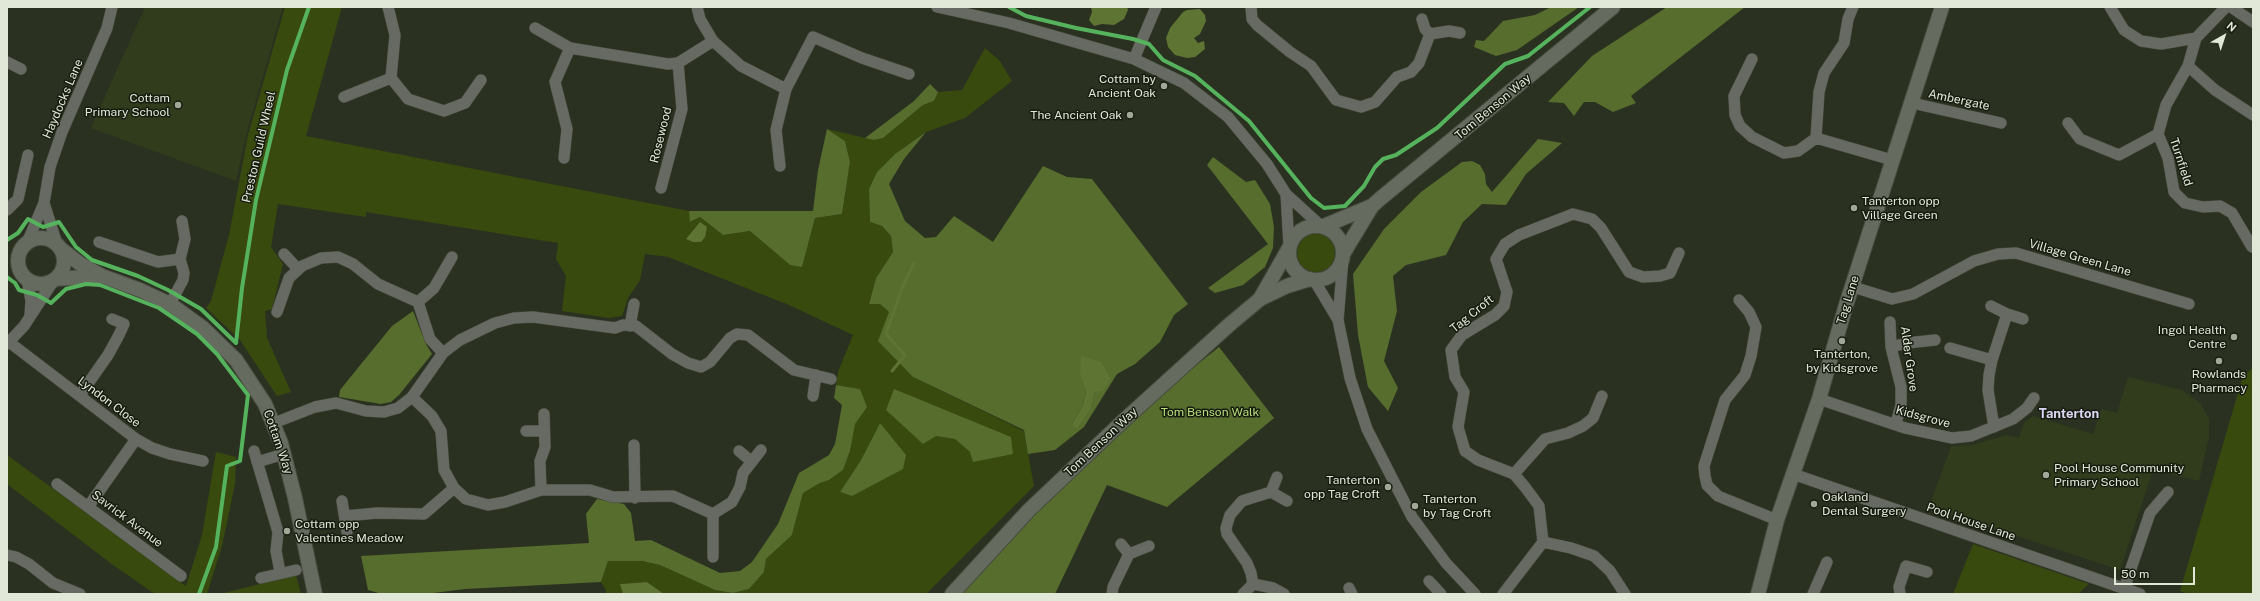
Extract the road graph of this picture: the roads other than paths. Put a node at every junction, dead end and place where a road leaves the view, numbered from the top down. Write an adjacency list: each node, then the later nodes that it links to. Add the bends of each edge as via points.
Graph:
1 (112, 7): 44 (street, Haydocks Lane, via 108,28 62,132 50,167)
2 (388, 7): 28 (street, via 395,35)
3 (697, 7): 19 (street, via 700,19)
4 (937, 7): 21 (street, via 1009,23)
5 (1156, 7): 21 (street)
6 (1251, 7): 17 (street, via 1252,19 1257,25 1311,66 1336,100 1361,107 1374,102 1393,81 1411,72 1419,63)
7 (1613, 7): 45 (main road, Tom Benson Way)
8 (1853, 7): 37 (street, via 1848,18 1844,43 1824,72 1819,92)
9 (1942, 7): 32 (main road, Tag Lane)
10 (2110, 7): 18 (street, via 2124,30 2141,41 2161,44)
11 (2226, 7): 18 (street, Turnfield)
12 (2231, 7): 14 (street)
13 (1422, 19): 17 (street, via 1425,29)
14 (2253, 22)
15 (535, 28): 20 (street)
16 (1460, 33): 17 (street)
17 (1430, 34)
18 (2196, 38): 25 (street, Turnfield)
19 (713, 41): 24 (street); 30 (street, via 741,66)
20 (570, 48): 24 (street); 39 (street, via 555,82 567,129)
21 (1134, 59): 43 (street, via 1184,84 1228,117 1268,164)
22 (1752, 59): 37 (street, via 1734,96 1735,115 1740,126 1752,137 1784,153 1798,152)
23 (7, 62): 26 (street)
24 (678, 63): 42 (street, Rosewood, via 682,109)
25 (2188, 66): 33 (street, via 2215,90); 36 (street, Turnfield, via 2166,105)
26 (21, 69)
27 (909, 74): 30 (street, via 813,37)
28 (391, 78): 29 (street, via 408,98 444,111 466,103); 31 (street)
29 (481, 80)
30 (786, 89): 41 (street, via 776,130)
31 (344, 97)
32 (1912, 104): 34 (street, Ambergate); 40 (main road, Tag Lane)
33 (2253, 115)
34 (2001, 123)
35 (2068, 123): 36 (street, Turnfield, via 2080,139 2119,155)
36 (2158, 134): 53 (street, Turnfield, via 2168,158 2174,192 2185,203 2203,207 2220,206 2232,213)
37 (1816, 138): 40 (street)
38 (28, 155): 46 (street, via 18,199)
39 (564, 158)
40 (1892, 160): 66 (main road, Tag Lane)
41 (780, 166)
42 (661, 188)
43 (1286, 194): 48 (street); 52 (street)
44 (44, 203): 50 (street, Haydocks Lane); 51 (street, Haydocks Lane)
45 (1372, 206): 48 (main road, Tom Benson Way); 58 (main road, Tom Benson Way)
46 (7, 210)
47 (182, 221): 59 (street, via 185,239)
48 (1322, 226): 52 (main road, via 1312,225 1298,232); 58 (main road, via 1338,237)
49 (99, 242): 59 (street, via 158,262)
50 (26, 243): 51 (main road, via 42,238); 54 (main road); 63 (main road, via 19,256 20,270)
51 (59, 246): 62 (main road, Cottam Way); 64 (main road, via 64,255 63,268)
52 (1289, 247): 65 (main road, via 1291,264 1296,271); 67 (main road, Tom Benson Way)
53 (2252, 247)
54 (7, 251)
55 (1679, 253): 111 (street, Tag Croft, via 1670,273 1643,277 1629,272 1601,228 1592,219 1573,214 1519,235 1505,244 1496,259 1507,292 1504,306 1495,315 1462,334 1451,350 1455,377 1464,392 1458,427 1465,451 1478,460)
56 (284, 254): 61 (street)
57 (452, 257): 69 (street, via 434,288)
58 (1343, 257): 65 (main road, via 1339,268 1332,275); 79 (street)
59 (180, 259): 70 (street, via 183,280)
60 (7, 266): 63 (main road)
61 (298, 270): 69 (street, via 322,258 338,257 353,264 378,284); 74 (street, via 289,278)
62 (102, 276): 64 (main road, Cottam Way); 70 (main road, Cottam Way)
63 (25, 277): 64 (main road, via 40,284); 76 (street, via 31,302)
64 (54, 280): 76 (street)
65 (1312, 280): 67 (main road, Tom Benson Way, via 1285,287); 79 (street)
66 (1853, 287): 72 (street, Village Green Lane, via 1892,299 1913,294 1974,261 1998,254 2016,253); 95 (main road, Tag Lane)
67 (1260, 298): 144 (main road, Tom Benson Way, via 1122,422 1030,510)
68 (1739, 300): 125 (street, via 1749,312 1756,327 1751,356 1745,375 1725,400 1704,466 1705,476 1707,485 1718,496)
69 (418, 302): 86 (street, via 430,339)
70 (170, 304): 97 (main road, Cottam Way, via 203,328 236,360)
71 (634, 304): 81 (street)
72 (2189, 304)
73 (1991, 306): 75 (street)
74 (277, 312)
75 (2007, 314): 77 (street); 87 (street)
76 (30, 315): 83 (street)
77 (2023, 318)
78 (112, 319): 90 (street, via 124,324 120,335)
79 (1338, 320): 149 (street, via 1358,404 1378,453 1412,517 1446,563)
80 (1890, 322): 84 (street, Alder Grove)
81 (630, 326): 86 (street, via 615,328 533,317 514,318 495,323 460,340); 88 (street, via 636,326 672,354 688,363 701,366 710,362 730,338 737,334 748,335 794,370)
82 (1935, 340): 84 (street)
83 (8, 343): 90 (street, Lyndon Close)
84 (1891, 347): 98 (street, Alder Grove, via 1901,387 1901,405)
85 (1950, 348): 87 (street)
86 (443, 353): 93 (street)
87 (1992, 360): 99 (street, via 1988,390)
88 (816, 375): 89 (street); 91 (street)
89 (831, 379)
90 (80, 395): 102 (street, Lyndon Close)
91 (813, 396)
92 (1602, 396): 111 (street, via 1593,418 1568,433 1545,439)
93 (412, 397): 97 (street, via 398,408 384,412 336,403 315,406); 115 (street, via 432,416 441,431 444,470)
94 (2034, 398): 99 (street, Kidsgrove, via 2027,408 2013,419)
95 (1819, 399): 98 (street, Kidsgrove); 112 (main road, Tag Lane)
96 (544, 414): 101 (street)
97 (274, 423): 107 (main road, Cottam Way)
98 (1896, 423): 99 (street, Kidsgrove, via 1905,428 1952,438 1970,436)
99 (1994, 427)
100 (526, 431): 101 (street)
101 (544, 431): 116 (street, via 545,447 540,461)
102 (136, 439): 108 (street, Lyndon Close, via 170,454); 122 (street)
103 (634, 445): 119 (street)
104 (761, 450): 109 (street)
105 (254, 451): 110 (street)
106 (739, 451): 109 (street)
107 (284, 454): 110 (street); 143 (main road, Cottam Way)
108 (203, 461)
109 (752, 461): 123 (street, via 743,473 740,487 732,502)
110 (258, 462): 135 (street, via 278,532 276,551)
111 (1514, 474): 127 (street, via 1539,506)
112 (1793, 474): 125 (main road, Tag Lane); 141 (street, Pool House Lane)
113 (1276, 478): 117 (street)
114 (57, 484): 122 (street, Savrick Avenue)
115 (454, 488): 116 (street, via 466,499 488,505 506,502); 124 (street, via 424,514 377,513)
116 (541, 490): 119 (street, via 590,490 613,497)
117 (1271, 492): 121 (street); 140 (street, via 1242,502 1230,515 1226,528 1231,542 1247,563)
118 (2168, 492): 141 (street, via 2150,513)
119 (635, 498): 123 (street, via 673,496)
120 (342, 501): 124 (street)
121 (1287, 501)
122 (88, 507): 137 (street, Savrick Avenue)
123 (713, 514): 132 (street)
124 (345, 516): 126 (street)
125 (1777, 520): 152 (main road, Tag Lane)
126 (347, 532)
127 (1543, 542): 150 (street); 151 (street, via 1594,556 1610,571)
128 (1121, 544): 130 (street)
129 (1149, 546): 130 (street)
130 (1129, 554): 145 (street)
131 (7, 555): 142 (street, via 29,564 53,583)
132 (713, 557)
133 (1827, 562): 153 (street)
134 (296, 570): 135 (street)
135 (280, 572): 138 (street)
136 (1927, 572): 154 (street, via 1906,566 1899,587)
137 (181, 576)
138 (260, 578)
139 (1429, 581): 148 (street)
140 (1253, 584): 146 (street); 147 (street, via 1273,588)
141 (2124, 589): 155 (street, Pool House Lane)
142 (80, 594)
143 (315, 594)
144 (952, 594)
145 (1112, 594)
146 (1243, 594)
147 (1284, 594)
148 (1440, 594)
149 (1475, 594)
150 (1503, 594)
151 (1625, 594)
152 (1758, 594)
153 (1813, 594)
154 (1900, 594)
155 (2140, 594)

